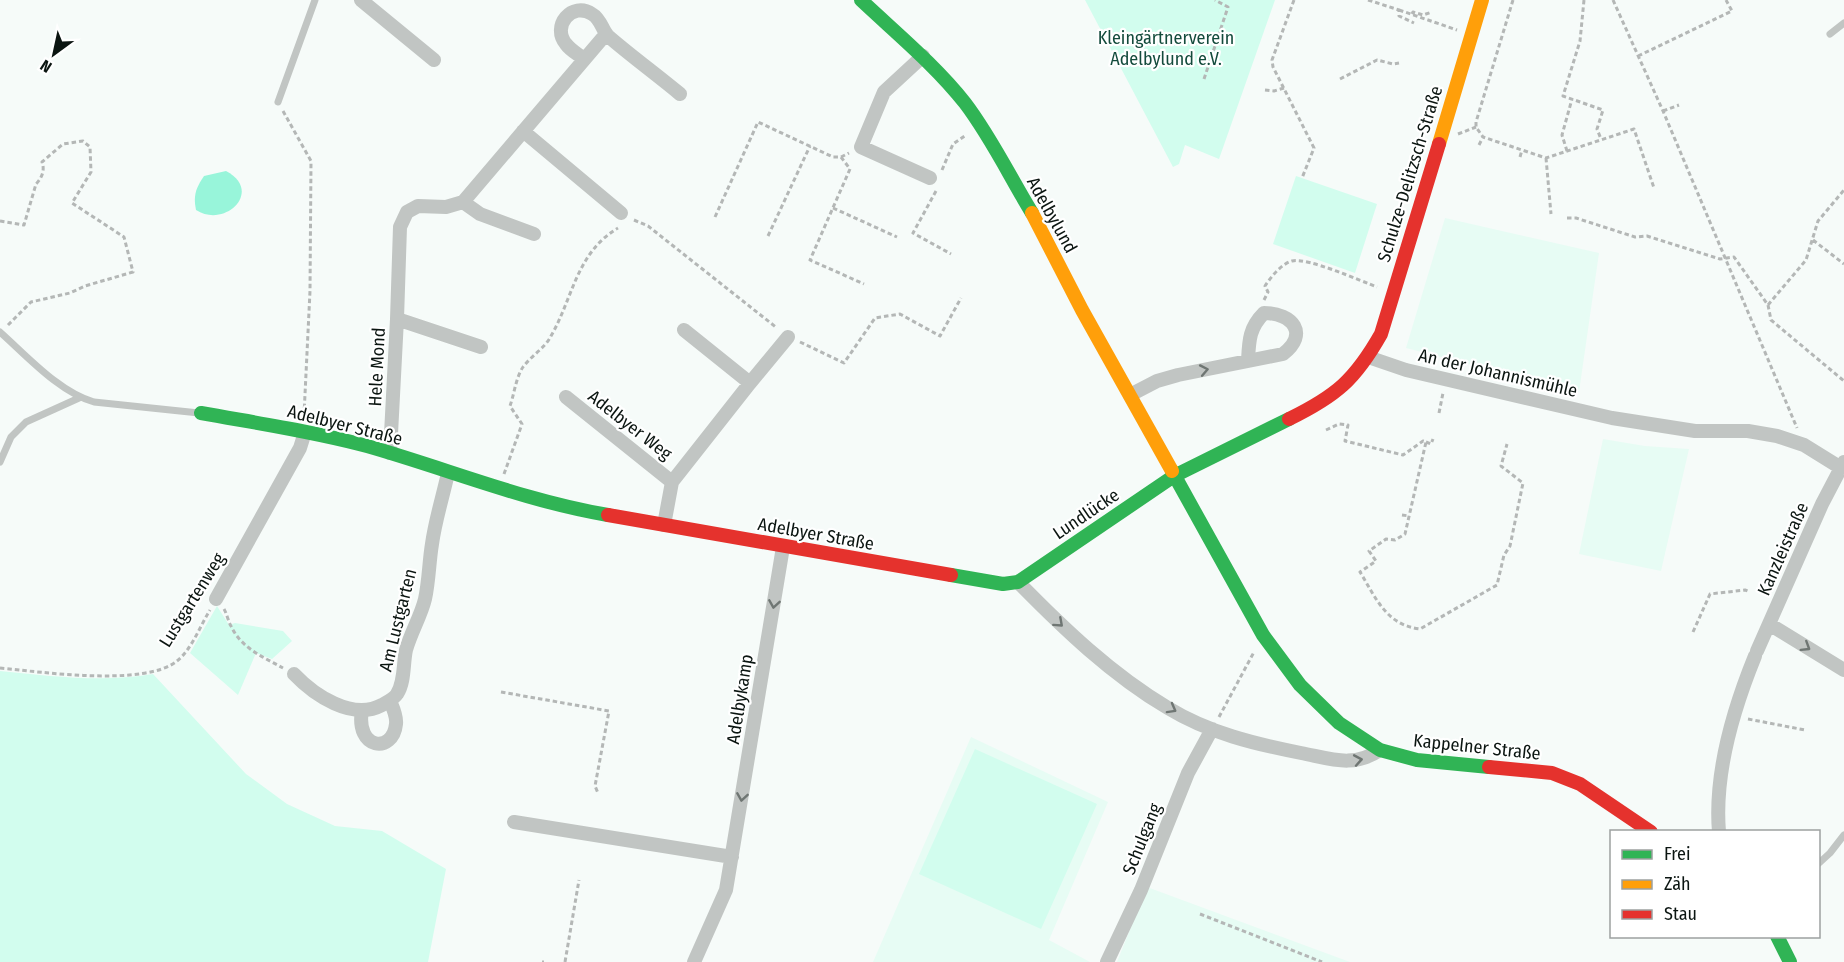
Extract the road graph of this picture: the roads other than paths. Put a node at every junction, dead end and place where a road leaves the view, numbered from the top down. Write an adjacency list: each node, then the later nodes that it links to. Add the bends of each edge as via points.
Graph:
1 (315, 0): 12 (lane)
2 (361, 0): 10 (street)
3 (861, 0): 8 (street, Adelbylund)
4 (1482, 0): 23 (street, Schulze-Delitzsch-Straße, via 1381,334)
5 (1844, 23): 7 (lane)
6 (606, 34): 9 (street); 9 (street, via 594,14 571,11 560,30 565,44); 11 (street)
7 (1830, 34)
8 (923, 56): 14 (street, via 885,92 861,147); 26 (street, Adelbylund, via 981,126)
9 (584, 59): 13 (street)
10 (434, 60)
11 (680, 93)
12 (278, 102)
13 (523, 131): 15 (street); 16 (street)
14 (936, 179)
15 (463, 202): 17 (street, via 480,214); 18 (street, Hele Mond, via 446,207 418,206 407,212 400,227)
16 (627, 216)
17 (534, 234)
18 (397, 319): 22 (street, Hele Mond); 31 (street, Hele Mond)
19 (684, 330): 25 (street)
20 (1, 332): 28 (lane)
21 (788, 337): 25 (street, Adelbyer Weg)
22 (481, 347)
23 (1368, 357): 33 (street, An der Johannismühle, via 1406,370 1612,418 1695,431 1748,431 1777,436); 35 (street, via 1344,386 1313,407)
24 (1242, 362): 24 (street, via 1283,354 1292,347 1295,327 1288,318 1264,313 1255,322); 26 (street, one-way to 24, via 1157,381)
25 (750, 383): 36 (street, Adelbyer Weg)
26 (1130, 395): 35 (street, Adelbylund)
27 (566, 397): 36 (street, Adelbyer Weg)
28 (79, 398): 29 (lane); 32 (lane, via 26,422 11,437)
29 (201, 413): 30 (street, Adelbyer Straße)
30 (305, 432): 31 (street, Adelbyer Straße); 40 (street, Lustgartenweg, via 300,448)
31 (390, 453): 34 (street, Adelbyer Straße)
32 (0, 462)
33 (1842, 465): 41 (street, Kanzleistraße)
34 (448, 473): 37 (street, Adelbyer Straße, via 536,501); 44 (street, Am Lustgarten, via 432,543 425,600 408,643 402,680)
35 (1174, 476): 39 (street, Lundlücke); 47 (street, Kappelner Straße, via 1263,635 1300,685 1339,723)
36 (672, 482): 37 (street, Adelbyer Weg)
37 (664, 525): 38 (street, Adelbyer Straße)
38 (783, 547): 39 (street, Adelbyer Straße, via 1003,584); 52 (street, Adelbykamp, one-way to 52)
39 (1018, 582): 46 (street, one-way to 46, via 1117,673 1168,709)
40 (216, 600)
41 (1769, 624): 42 (street, one-way to 42); 50 (street, Kanzleistraße, via 1745,680 1720,774)
42 (1844, 670)
43 (294, 674): 45 (street, via 324,699)
44 (390, 701): 45 (street); 45 (street, via 396,724 386,742 375,744 361,732)
45 (362, 710)
46 (1212, 729): 47 (street, one-way to 47, via 1256,744 1349,762 1367,759); 56 (street, Schulgang, via 1188,773 1141,891)
47 (1380, 750): 49 (street, Kappelner Straße, via 1417,760 1552,773 1580,784)
48 (514, 822): 52 (street)
49 (1649, 830)
50 (1719, 830)
51 (1844, 835): 53 (lane)
52 (732, 857): 55 (street, Adelbykamp, via 726,890)
53 (1820, 862)
54 (1777, 938): 57 (street)
55 (694, 962)
56 (1107, 962)
57 (1790, 962)

